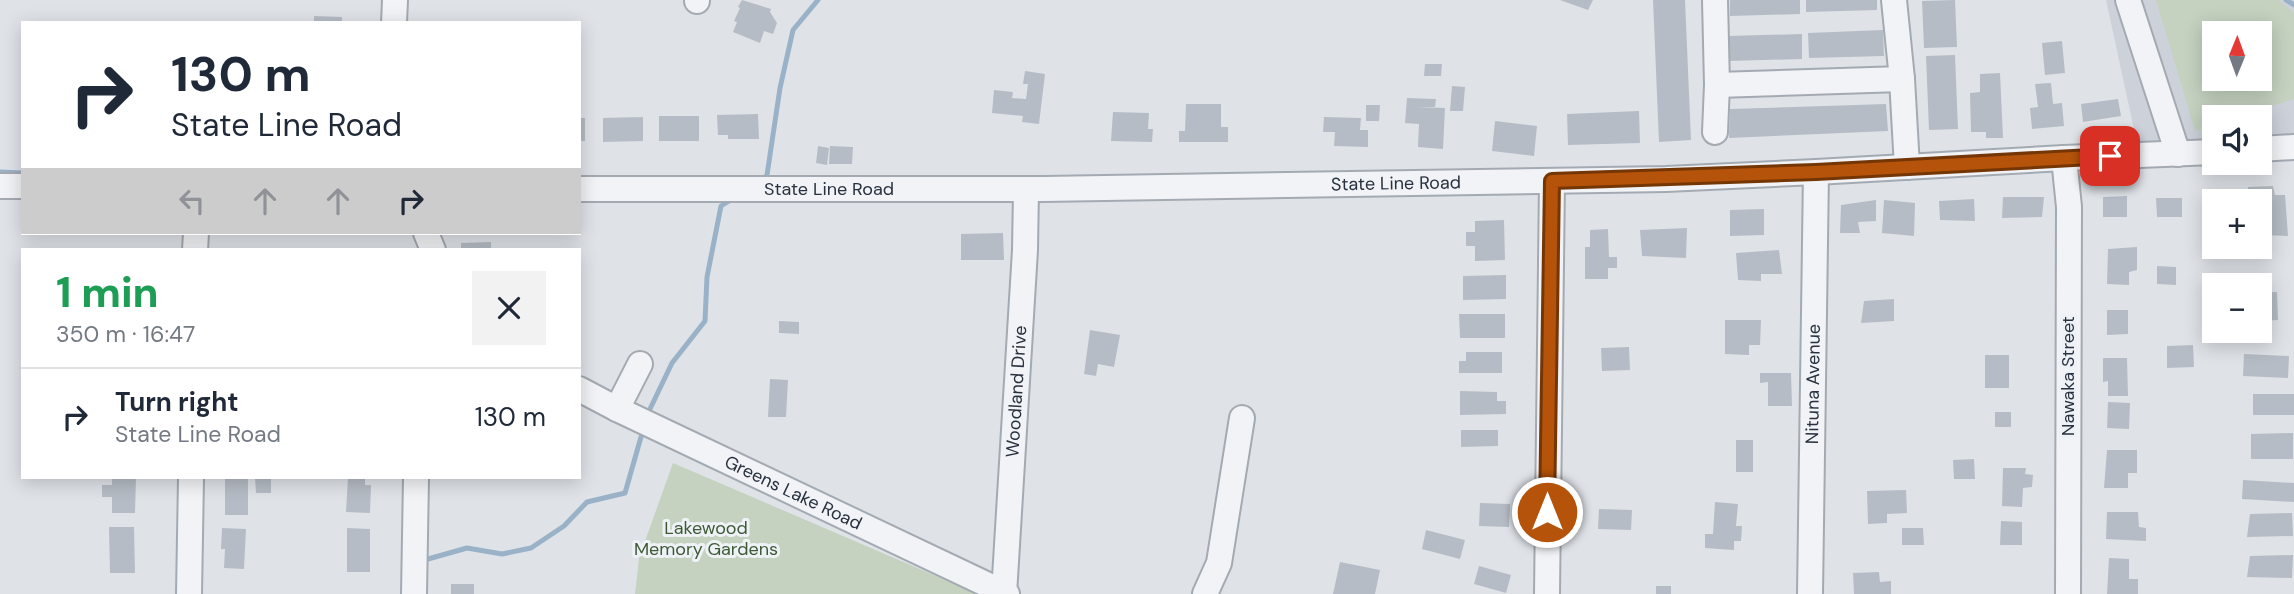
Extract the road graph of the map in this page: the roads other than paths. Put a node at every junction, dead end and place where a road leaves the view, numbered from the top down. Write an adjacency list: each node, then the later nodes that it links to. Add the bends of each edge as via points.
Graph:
1 (395, 0): 5 (street)
2 (1714, 0): 7 (street)
3 (1894, 0): 6 (street)
4 (2128, 0): 12 (street)
5 (394, 21)
6 (1902, 79): 7 (street); 14 (street)
7 (1717, 85): 8 (street)
8 (1715, 132)
9 (2294, 147): 10 (street)
10 (2272, 148)
11 (2202, 153): 12 (street, State Line Road)
12 (2178, 154): 13 (street, State Line Road)
13 (2064, 158): 14 (street, State Line Road); 33 (street, Nawaka Street, via 2069,207)
14 (1907, 167): 15 (street, State Line Road)
15 (1816, 172): 16 (street, State Line Road); 32 (street, Nituna Avenue)
16 (1552, 181): 20 (street, State Line Road); 31 (street)
17 (0, 186): 18 (street)
18 (21, 186)
19 (581, 189): 20 (street, State Line Road)
20 (1026, 189): 29 (street, Woodland Drive)
21 (640, 364): 23 (street)
22 (581, 390): 23 (street, Greens Lake Road)
23 (617, 409): 29 (street, Greens Lake Road)
24 (1242, 418): 30 (street, via 1219,563)
25 (191, 479): 27 (street)
26 (416, 479): 28 (street)
27 (189, 594)
28 (414, 594)
29 (1005, 594)
30 (1205, 594)
31 (1547, 594)
32 (1810, 594)
33 (2067, 594)

